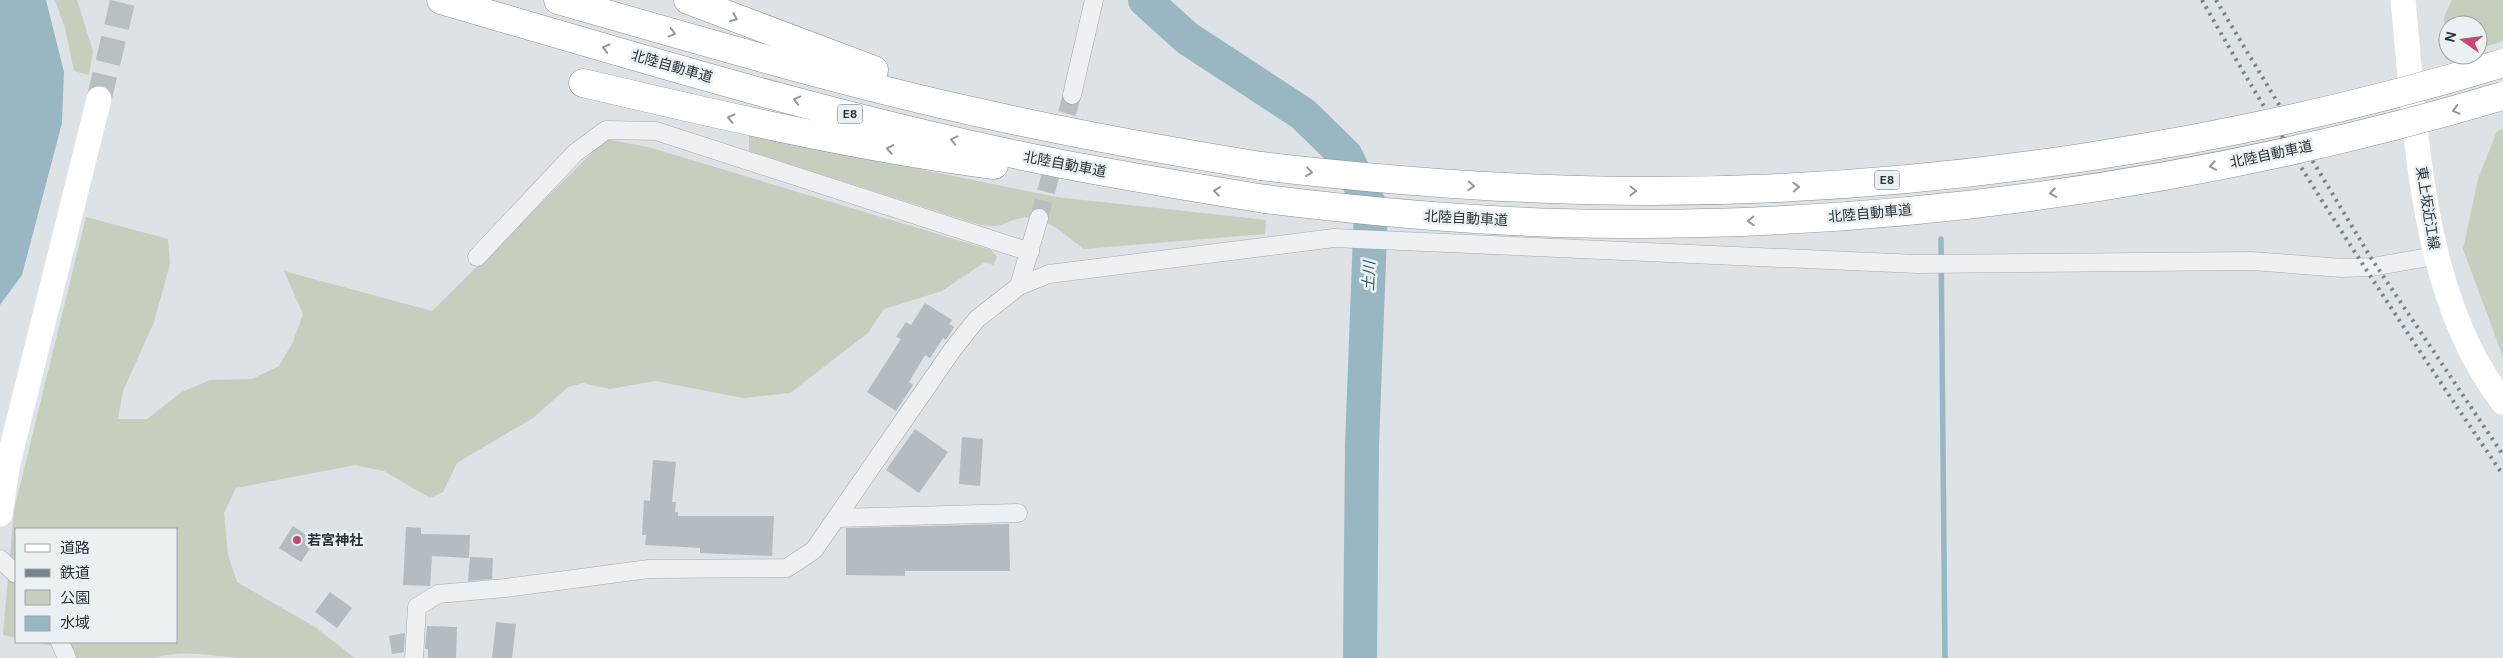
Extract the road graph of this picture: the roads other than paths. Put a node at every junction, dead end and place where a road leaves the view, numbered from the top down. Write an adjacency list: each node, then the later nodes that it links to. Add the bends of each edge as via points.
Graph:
1 (441, 0): 12 (highway, 北陸自動車道 / E8, one-way to 1, via 1042,160 881,123)
2 (558, 0): 11 (highway, E8, one-way to 11, via 877,88 1042,126)
3 (688, 0): 11 (highway, one-way to 11, via 883,73 1013,111)
4 (1094, 0): 8 (street)
5 (2403, 0): 15 (street, 東上坂近江線, via 2415,126)
6 (2503, 63): 11 (highway, E8, one-way to 6, bridge, via 1367,179 1558,190 1746,190 1843,184 1944,175 2147,146 2354,104)
7 (583, 83): 12 (highway, one-way to 7, via 1011,167 888,149 770,127)
8 (1072, 96)
9 (2503, 96): 12 (highway, 北陸自動車道 / E8, one-way to 12, bridge, via 2354,136 2172,174 2037,195 1849,216 1747,222 1560,223 1362,210)
10 (99, 99): 20 (street, via 8,463)
11 (1181, 153)
12 (1182, 185)
13 (1039, 218): 14 (street)
14 (1030, 252): 16 (street, via 656,131 606,130 575,153); 17 (street)
15 (2435, 256): 17 (street, via 2372,267 2342,268 2252,261 1917,264 1334,238 1049,274); 18 (street, 東上坂近江線, via 2464,340)
16 (477, 257)
17 (1019, 286): 21 (street, via 977,319 953,349)
18 (2503, 402)
19 (1018, 513): 21 (street)
20 (0, 514)
21 (837, 518): 26 (street, via 814,550 787,568 649,569 438,594 417,606)
22 (0, 559): 23 (street)
23 (15, 573)
24 (60, 643): 25 (street)
25 (66, 658)
26 (414, 658)

